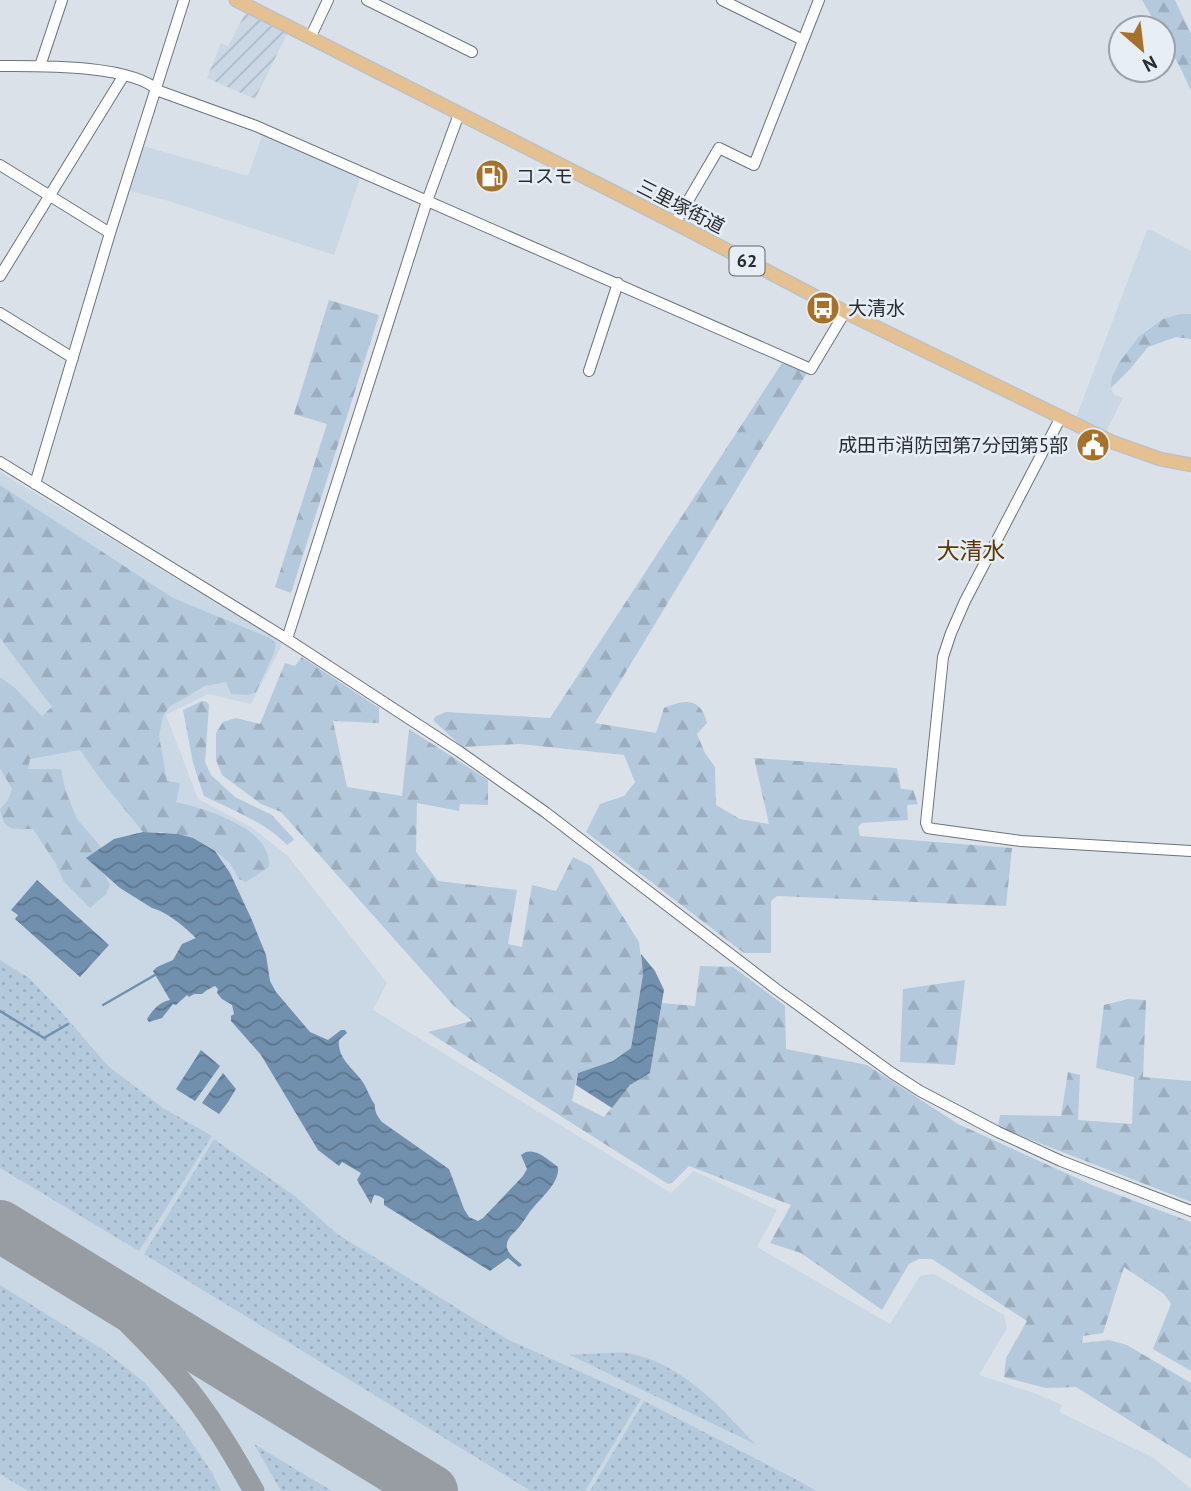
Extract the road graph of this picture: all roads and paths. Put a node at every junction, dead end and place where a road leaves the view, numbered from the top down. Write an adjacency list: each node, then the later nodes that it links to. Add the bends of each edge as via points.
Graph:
1 (62, 0): 12 (street)
2 (184, 0): 14 (street)
3 (236, 0): 8 (main road, 三里塚街道 / 62)
4 (328, 0): 8 (street)
5 (367, 0): 10 (street)
6 (722, 0): 9 (street)
7 (820, 0): 9 (street)
8 (310, 38): 15 (main road, 三里塚街道 / 62)
9 (803, 40): 19 (street, via 754,165 719,148)
10 (472, 52)
11 (0, 66): 12 (street)
12 (40, 66): 13 (street)
13 (124, 75): 14 (street); 17 (street)
14 (156, 88): 18 (street); 20 (street)
15 (459, 114): 18 (street); 19 (main road, 三里塚街道 / 62)
16 (0, 165): 17 (street)
17 (50, 195): 20 (street); 21 (street)
18 (427, 201): 22 (street); 31 (street)
19 (675, 223): 23 (main road, 三里塚街道 / 62)
20 (110, 233): 25 (street)
21 (0, 275)
22 (618, 283): 23 (street, via 811,369); 26 (street)
23 (845, 312): 27 (main road, 三里塚街道 / 62)
24 (0, 313): 25 (street)
25 (73, 358): 30 (street)
26 (589, 371)
27 (1061, 417): 29 (main road, 三里塚街道 / 62, via 1112,442); 32 (street, via 948,640 926,823 934,830 1021,841)
28 (0, 462): 30 (street)
29 (1191, 465)
30 (35, 484): 31 (street)
31 (287, 639): 33 (street, via 545,812 776,989 920,1091 1061,1161)
32 (1191, 851)
33 (1191, 1211)

